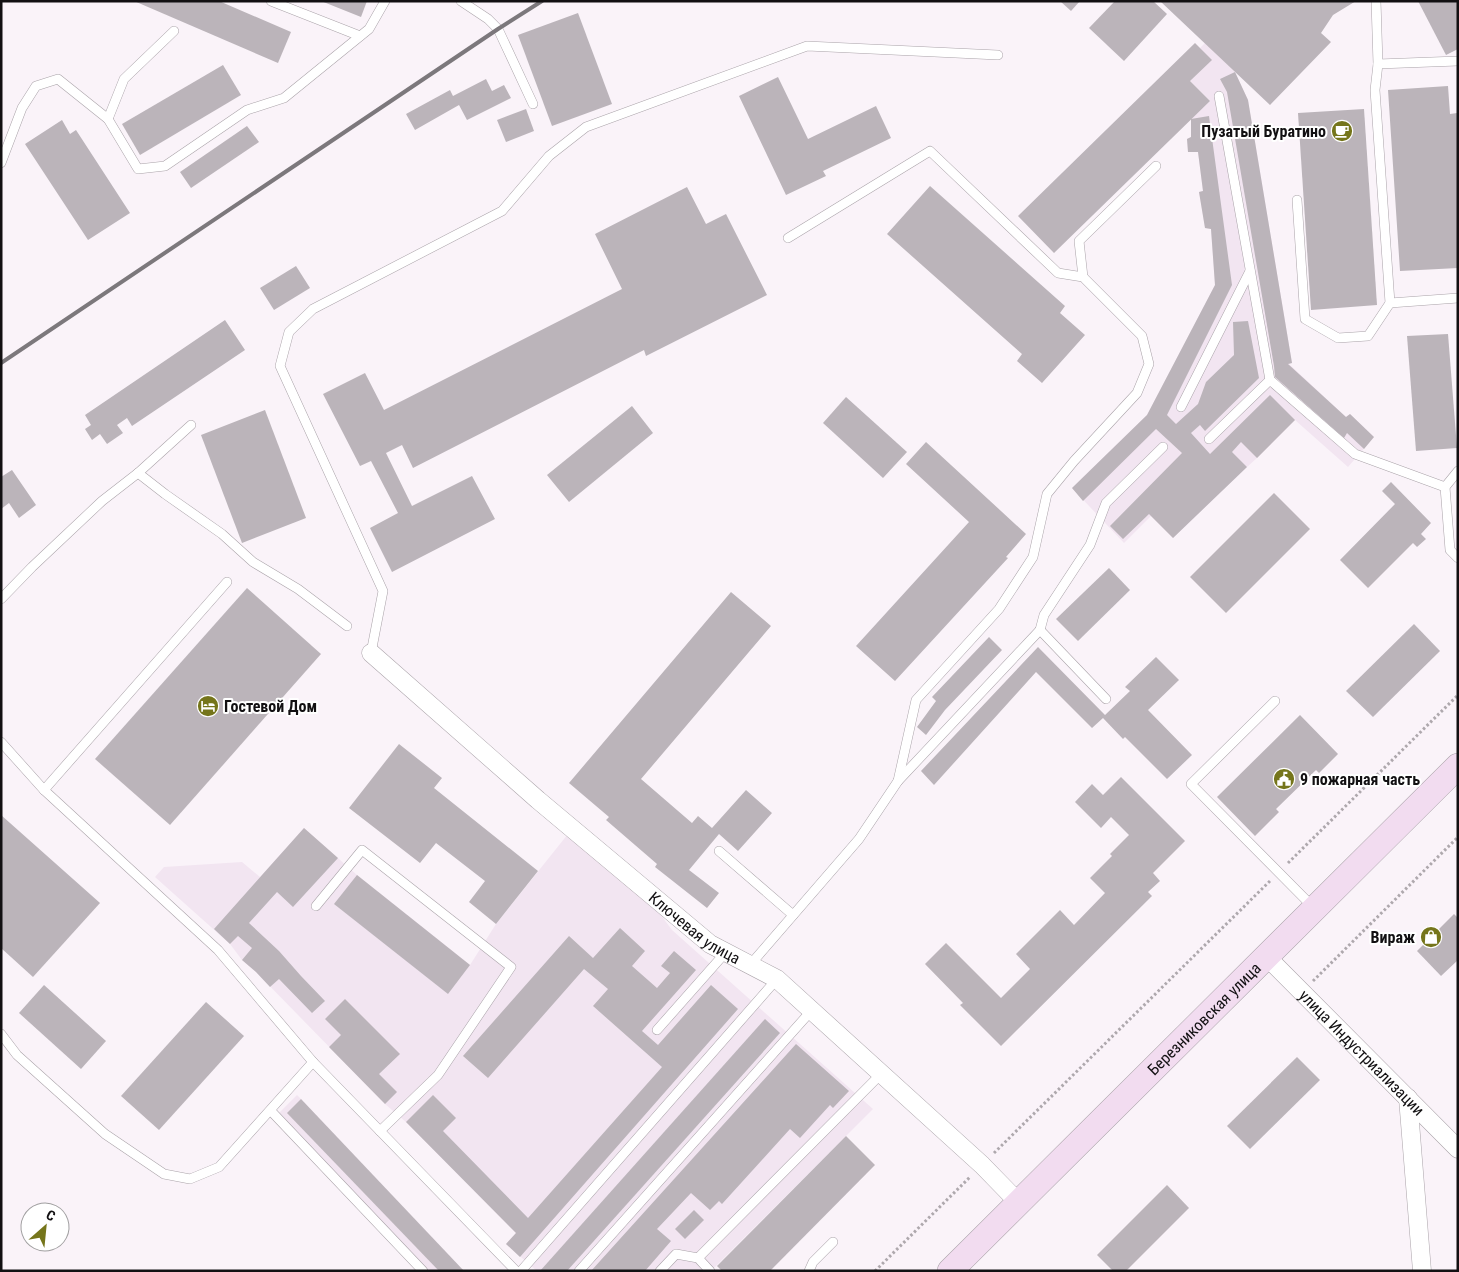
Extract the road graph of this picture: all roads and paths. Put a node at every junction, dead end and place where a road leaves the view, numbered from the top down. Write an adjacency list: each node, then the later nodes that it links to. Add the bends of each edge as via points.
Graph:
1 (271, 1): 6 (lane)
2 (385, 1): 6 (lane, via 369,29)
3 (461, 1): 11 (lane, via 498,29)
4 (1376, 1): 9 (lane)
5 (174, 31): 12 (lane, via 124,79)
6 (360, 36): 12 (lane, via 284,98 248,110 165,166 138,169)
7 (998, 55): 34 (lane, via 807,46 586,127 549,156 502,211 312,309 289,332 280,366 383,591)
8 (1458, 61): 9 (lane)
9 (1378, 64): 20 (lane, via 1375,90)
10 (1219, 96): 17 (lane)
11 (533, 104)
12 (108, 119): 13 (lane, via 58,79 36,86 22,108)
13 (1, 162)
14 (1156, 166): 18 (lane, via 1079,241)
15 (1297, 200): 20 (lane, via 1305,319 1338,338 1368,336)
16 (788, 238): 18 (lane, via 930,151 1058,273)
17 (1250, 271): 21 (lane); 22 (lane)
18 (1084, 277): 40 (lane, via 1142,336 1149,364 1137,392 1047,494 1033,557 999,609 916,700)
19 (1458, 298): 20 (lane)
20 (1390, 303)
21 (1270, 380): 24 (lane); 28 (lane, via 1355,454)
22 (1181, 407)
23 (191, 425): 27 (lane)
24 (1209, 439)
25 (1163, 447): 33 (lane, via 1106,503 1090,545 1044,615)
26 (1458, 472): 28 (lane)
27 (138, 473): 31 (lane, via 102,501); 32 (lane, via 222,534 253,562 298,589)
28 (1444, 487): 29 (lane, via 1450,550)
29 (1458, 558)
30 (227, 582): 41 (lane)
31 (1, 599)
32 (347, 626)
33 (1040, 630): 36 (lane); 40 (lane)
34 (371, 654): 48 (street, Ключевая улица, via 538,800 710,944)
35 (1458, 695): 44 (path)
36 (1106, 699)
37 (1275, 701): 44 (lane, via 1191,784)
38 (1, 742): 41 (lane)
39 (1458, 766): 46 (main road, Березниковская улица)
40 (898, 781): 47 (lane, via 859,840)
41 (44, 790): 56 (lane, via 218,950)
42 (1458, 837): 52 (path)
43 (719, 851): 47 (lane)
44 (1279, 872): 46 (lane); 62 (path)
45 (316, 906): 60 (lane, via 362,850 511,967 438,1076)
46 (1314, 908): 49 (main road, Березниковская улица)
47 (793, 915): 50 (lane)
48 (726, 952): 50 (street, Ключевая улица); 54 (lane)
49 (1266, 956): 52 (street, улица Индустриализации); 63 (main road, Березниковская улица)
50 (750, 965): 51 (street, Ключевая улица)
51 (777, 980): 53 (street, Ключевая улица); 68 (lane)
52 (1302, 992): 58 (street, улица Индустриализации)
53 (812, 1010): 57 (street, Ключевая улица); 69 (lane)
54 (658, 1030)
55 (1, 1034): 59 (lane, via 16,1055 105,1134 164,1174 190,1180 220,1167)
56 (313, 1062): 59 (lane); 60 (lane)
57 (882, 1073): 62 (street, Ключевая улица); 65 (lane)
58 (1408, 1098): 61 (street, улица Индустриализации); 75 (street)
59 (271, 1111): 66 (lane)
60 (380, 1131): 67 (lane)
61 (1458, 1149)
62 (982, 1165): 63 (street, Ключевая улица); 73 (path)
63 (1018, 1202): 74 (main road, Березниковская улица)
64 (833, 1242): 72 (lane, via 812,1262)
65 (698, 1258): 70 (lane, via 676,1254); 71 (lane)
66 (423, 1271)
67 (516, 1271)
68 (521, 1271)
69 (579, 1271)
70 (660, 1271)
71 (710, 1271)
72 (810, 1271)
73 (875, 1271)
74 (950, 1271)
75 (1422, 1271)

